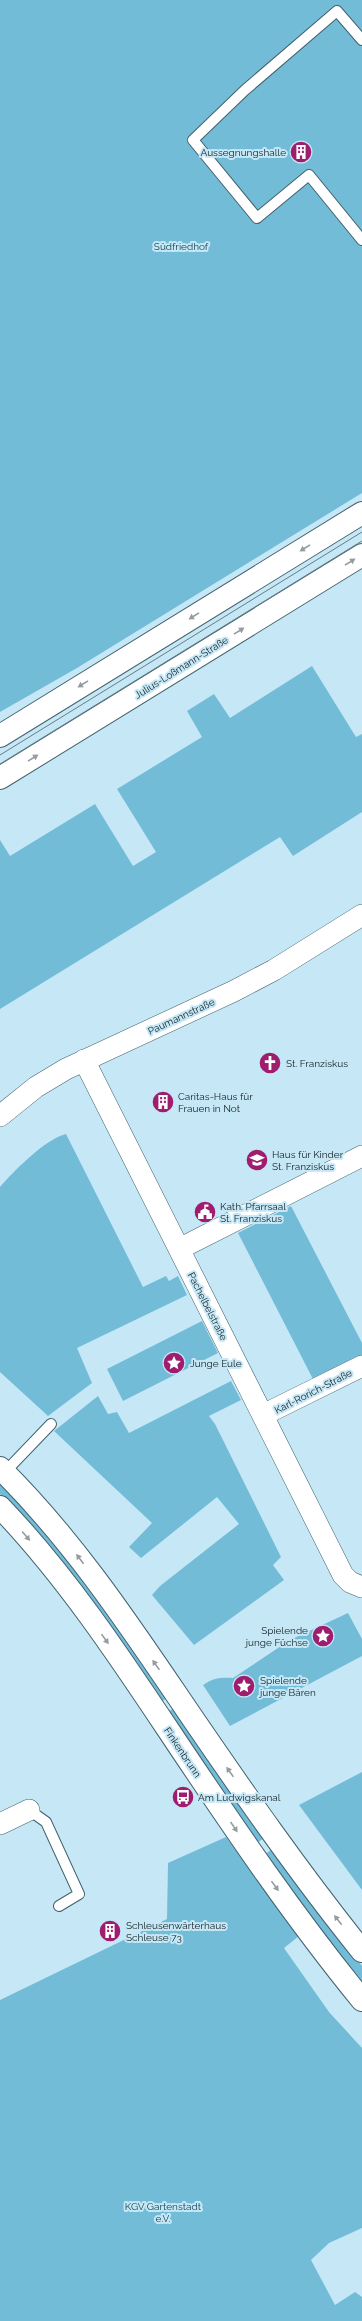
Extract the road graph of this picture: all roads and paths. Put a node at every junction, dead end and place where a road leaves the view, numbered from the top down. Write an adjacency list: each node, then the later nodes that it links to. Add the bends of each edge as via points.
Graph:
1 (362, 40): 2 (lane, via 337,11 245,90 193,140 257,218 309,175)
2 (362, 240)
3 (362, 513): 5 (main road, one-way to 5)
4 (362, 555): 6 (main road, Julius-Loßmann-Straße, one-way to 4)
5 (0, 736)
6 (0, 778)
7 (362, 915): 8 (street, Paumannstraße, via 274,970 234,991)
8 (84, 1060): 9 (street, Paumannstraße, via 36,1087); 11 (street, Pachelbelstraße)
9 (0, 1116)
10 (362, 1156): 11 (street)
11 (179, 1249): 13 (street, Pachelbelstraße)
12 (362, 1366): 13 (street, Karl-Rorich-Straße)
13 (263, 1416): 17 (street, Pachelbelstraße, via 343,1575 350,1582)
14 (51, 1424): 15 (lane)
15 (2, 1471): 21 (main road, one-way to 15, via 276,1838 97,1581 52,1523)
16 (0, 1507): 22 (main road, Finkenbrunn, one-way to 22, via 90,1617 305,1928)
17 (362, 1586)
18 (29, 1810): 19 (street); 20 (lane, via 46,1822 79,1894)
19 (0, 1824)
20 (59, 1906)
21 (362, 1951)
22 (362, 2000)

